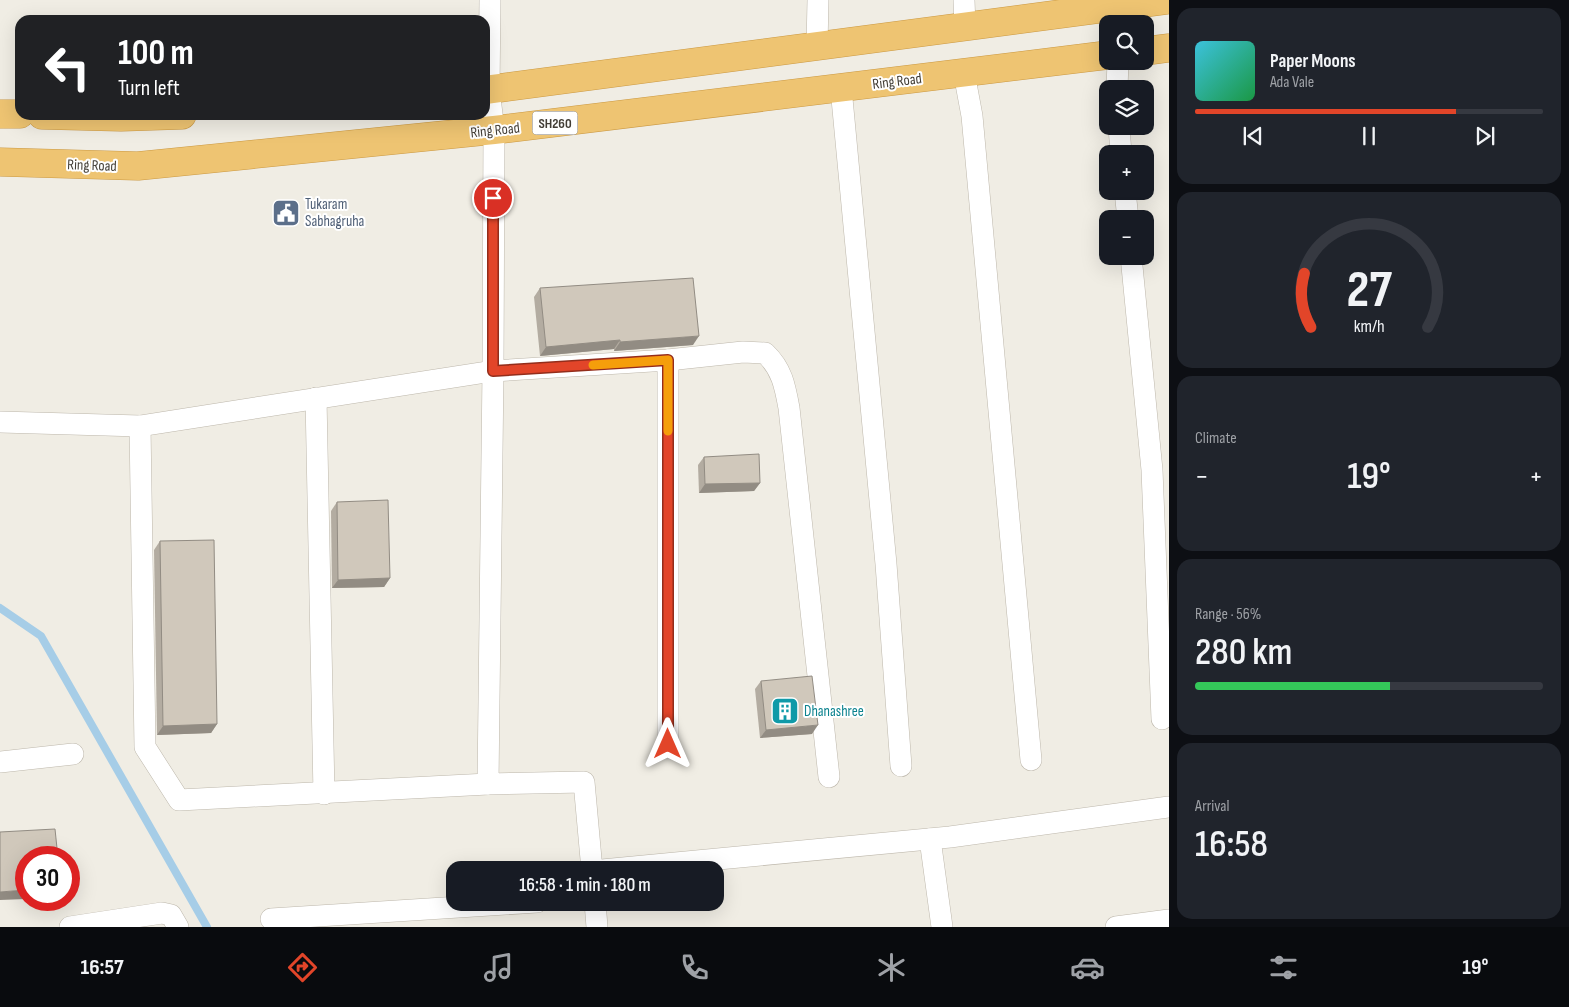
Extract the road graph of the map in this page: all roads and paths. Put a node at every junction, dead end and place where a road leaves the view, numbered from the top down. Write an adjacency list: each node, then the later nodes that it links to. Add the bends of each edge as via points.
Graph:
1 (490, 0): 6 (street)
2 (818, 0): 8 (street)
3 (964, 0): 7 (street)
4 (1166, 0): 5 (highway)
5 (1107, 4): 7 (highway)
6 (490, 15)
7 (965, 27): 8 (highway)
8 (817, 46): 14 (highway)
9 (1169, 48): 10 (highway)
10 (1154, 49)
11 (1099, 56): 12 (highway, Ring Road / SH260)
12 (964, 73): 13 (highway, Ring Road / SH260); 30 (street, via 972,116)
13 (841, 88): 18 (highway, Ring Road / SH260); 32 (street, via 886,564)
14 (490, 90)
15 (490, 107): 18 (street)
16 (0, 114): 17 (highway)
17 (15, 114)
18 (494, 130): 19 (highway, Ring Road / SH260, via 138,166); 22 (street)
19 (0, 162)
20 (1132, 265): 26 (street)
21 (668, 360): 22 (street); 28 (street); 33 (street, via 743,352 765,353 776,364 784,380)
22 (493, 371): 23 (street); 34 (street)
23 (316, 398): 25 (street); 35 (street)
24 (0, 422): 25 (street)
25 (140, 426): 35 (street, via 145,747 180,800)
26 (1160, 469): 27 (street)
27 (1162, 719)
28 (668, 744)
29 (73, 754): 31 (street)
30 (1031, 760)
31 (0, 762)
32 (901, 766)
33 (829, 777)
34 (488, 784): 35 (street); 38 (street, via 584,782)
35 (324, 794)
36 (1169, 807): 37 (street)
37 (930, 839): 39 (street); 47 (street)
38 (591, 861)
39 (697, 861)
40 (446, 908): 42 (street)
41 (596, 911): 46 (street)
42 (271, 919)
43 (1169, 920): 48 (street)
44 (70, 927): 45 (street, via 162,913 171,915)
45 (178, 927)
46 (597, 927)
47 (942, 927)
48 (1116, 927)

